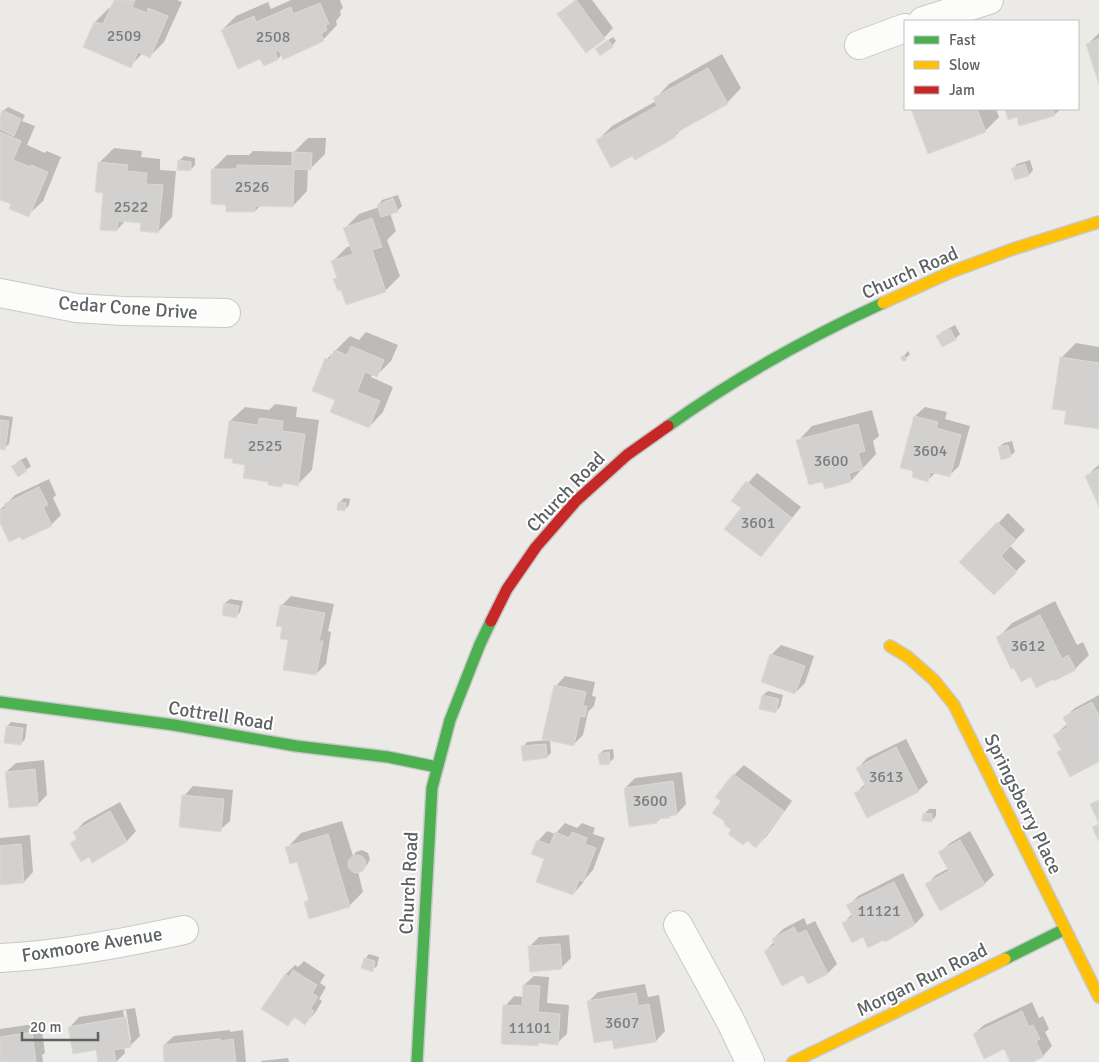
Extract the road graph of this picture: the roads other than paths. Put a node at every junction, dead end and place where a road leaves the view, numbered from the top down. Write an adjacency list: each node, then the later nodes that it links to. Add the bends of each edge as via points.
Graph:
1 (989, 0): 2 (street)
2 (926, 20)
3 (904, 28): 4 (street)
4 (859, 45)
5 (1099, 222): 10 (main road, Church Road, via 951,272 861,313 776,357 686,413 627,455 576,502 536,547 507,590 480,644 450,720)
6 (0, 293): 7 (street, Cedar Cone Drive, via 76,308)
7 (226, 313)
8 (890, 646): 12 (main road, Springsberry Place, via 934,680 954,705)
9 (0, 702): 10 (main road, Cottrell Road, via 174,725)
10 (437, 767): 16 (main road, Church Road, via 432,788)
11 (678, 925): 17 (street)
12 (1065, 929): 15 (main road, Springsberry Place); 18 (main road, Morgan Run Road)
13 (184, 930): 14 (street, Foxmoore Avenue, via 81,950)
14 (0, 958)
15 (1099, 997)
16 (417, 1062)
17 (750, 1062)
18 (793, 1062)

